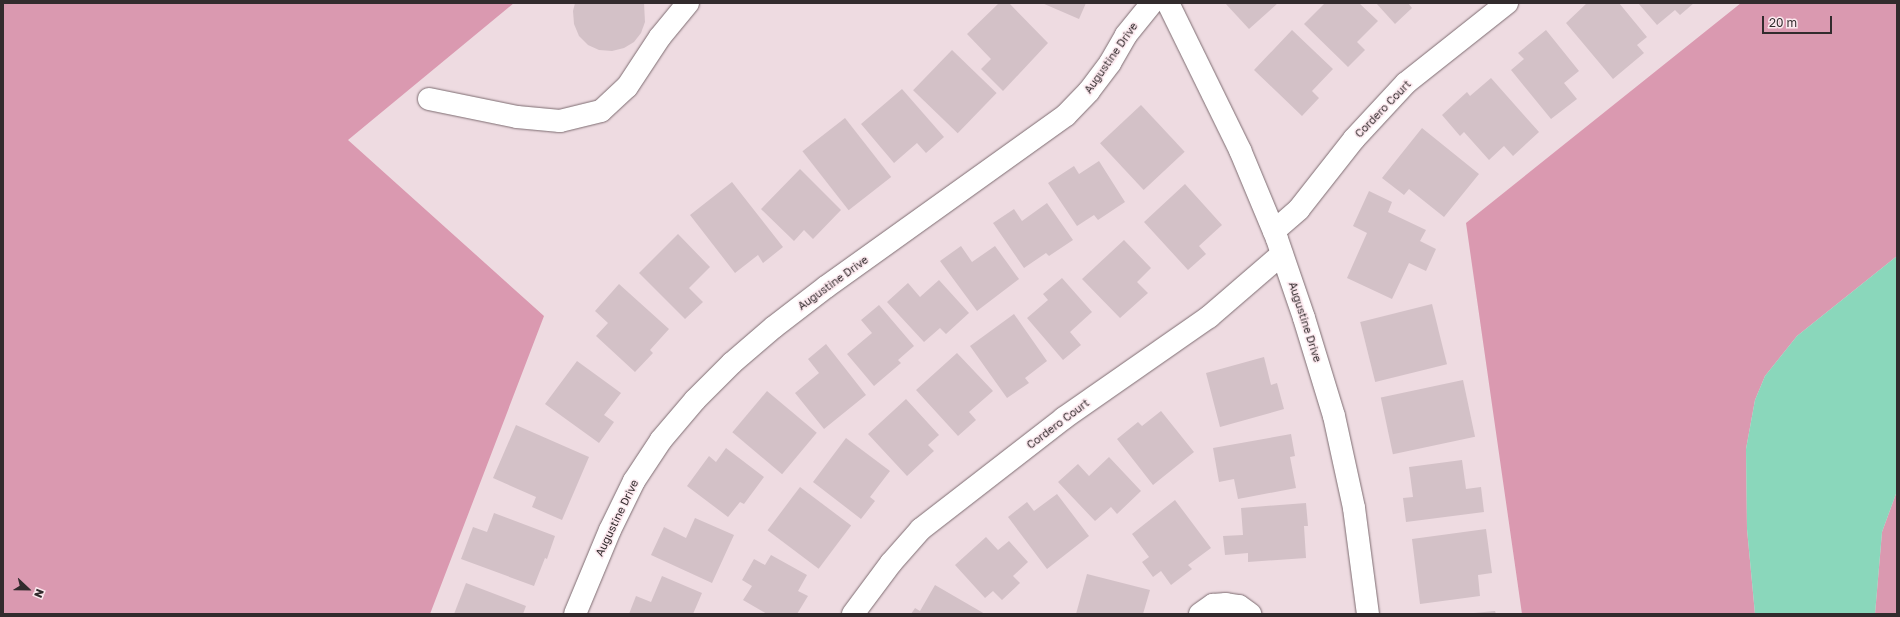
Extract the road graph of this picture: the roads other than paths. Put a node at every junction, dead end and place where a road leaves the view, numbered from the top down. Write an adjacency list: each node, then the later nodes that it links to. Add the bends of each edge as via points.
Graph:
1 (688, 3): 5 (street, via 660,37 627,87 601,110 560,121 517,117)
2 (1152, 3): 8 (street, Augustine Drive, via 1130,30 1089,91 1066,115 826,287 732,363 695,400 661,440 634,481 610,530)
3 (1168, 3): 6 (street, Augustine Drive, via 1240,150)
4 (1507, 3): 6 (street, Cordero Court, via 1406,83 1354,139 1299,209)
5 (429, 99)
6 (1274, 231): 7 (street, Augustine Drive)
7 (1282, 254): 9 (street, Cordero Court, via 1209,317 1064,418 921,530 890,563); 12 (street, Augustine Drive, via 1334,416 1354,508)
8 (575, 614)
9 (853, 614)
10 (1200, 614): 11 (street, via 1213,606 1226,604 1239,606)
11 (1250, 614)
12 (1368, 614)

